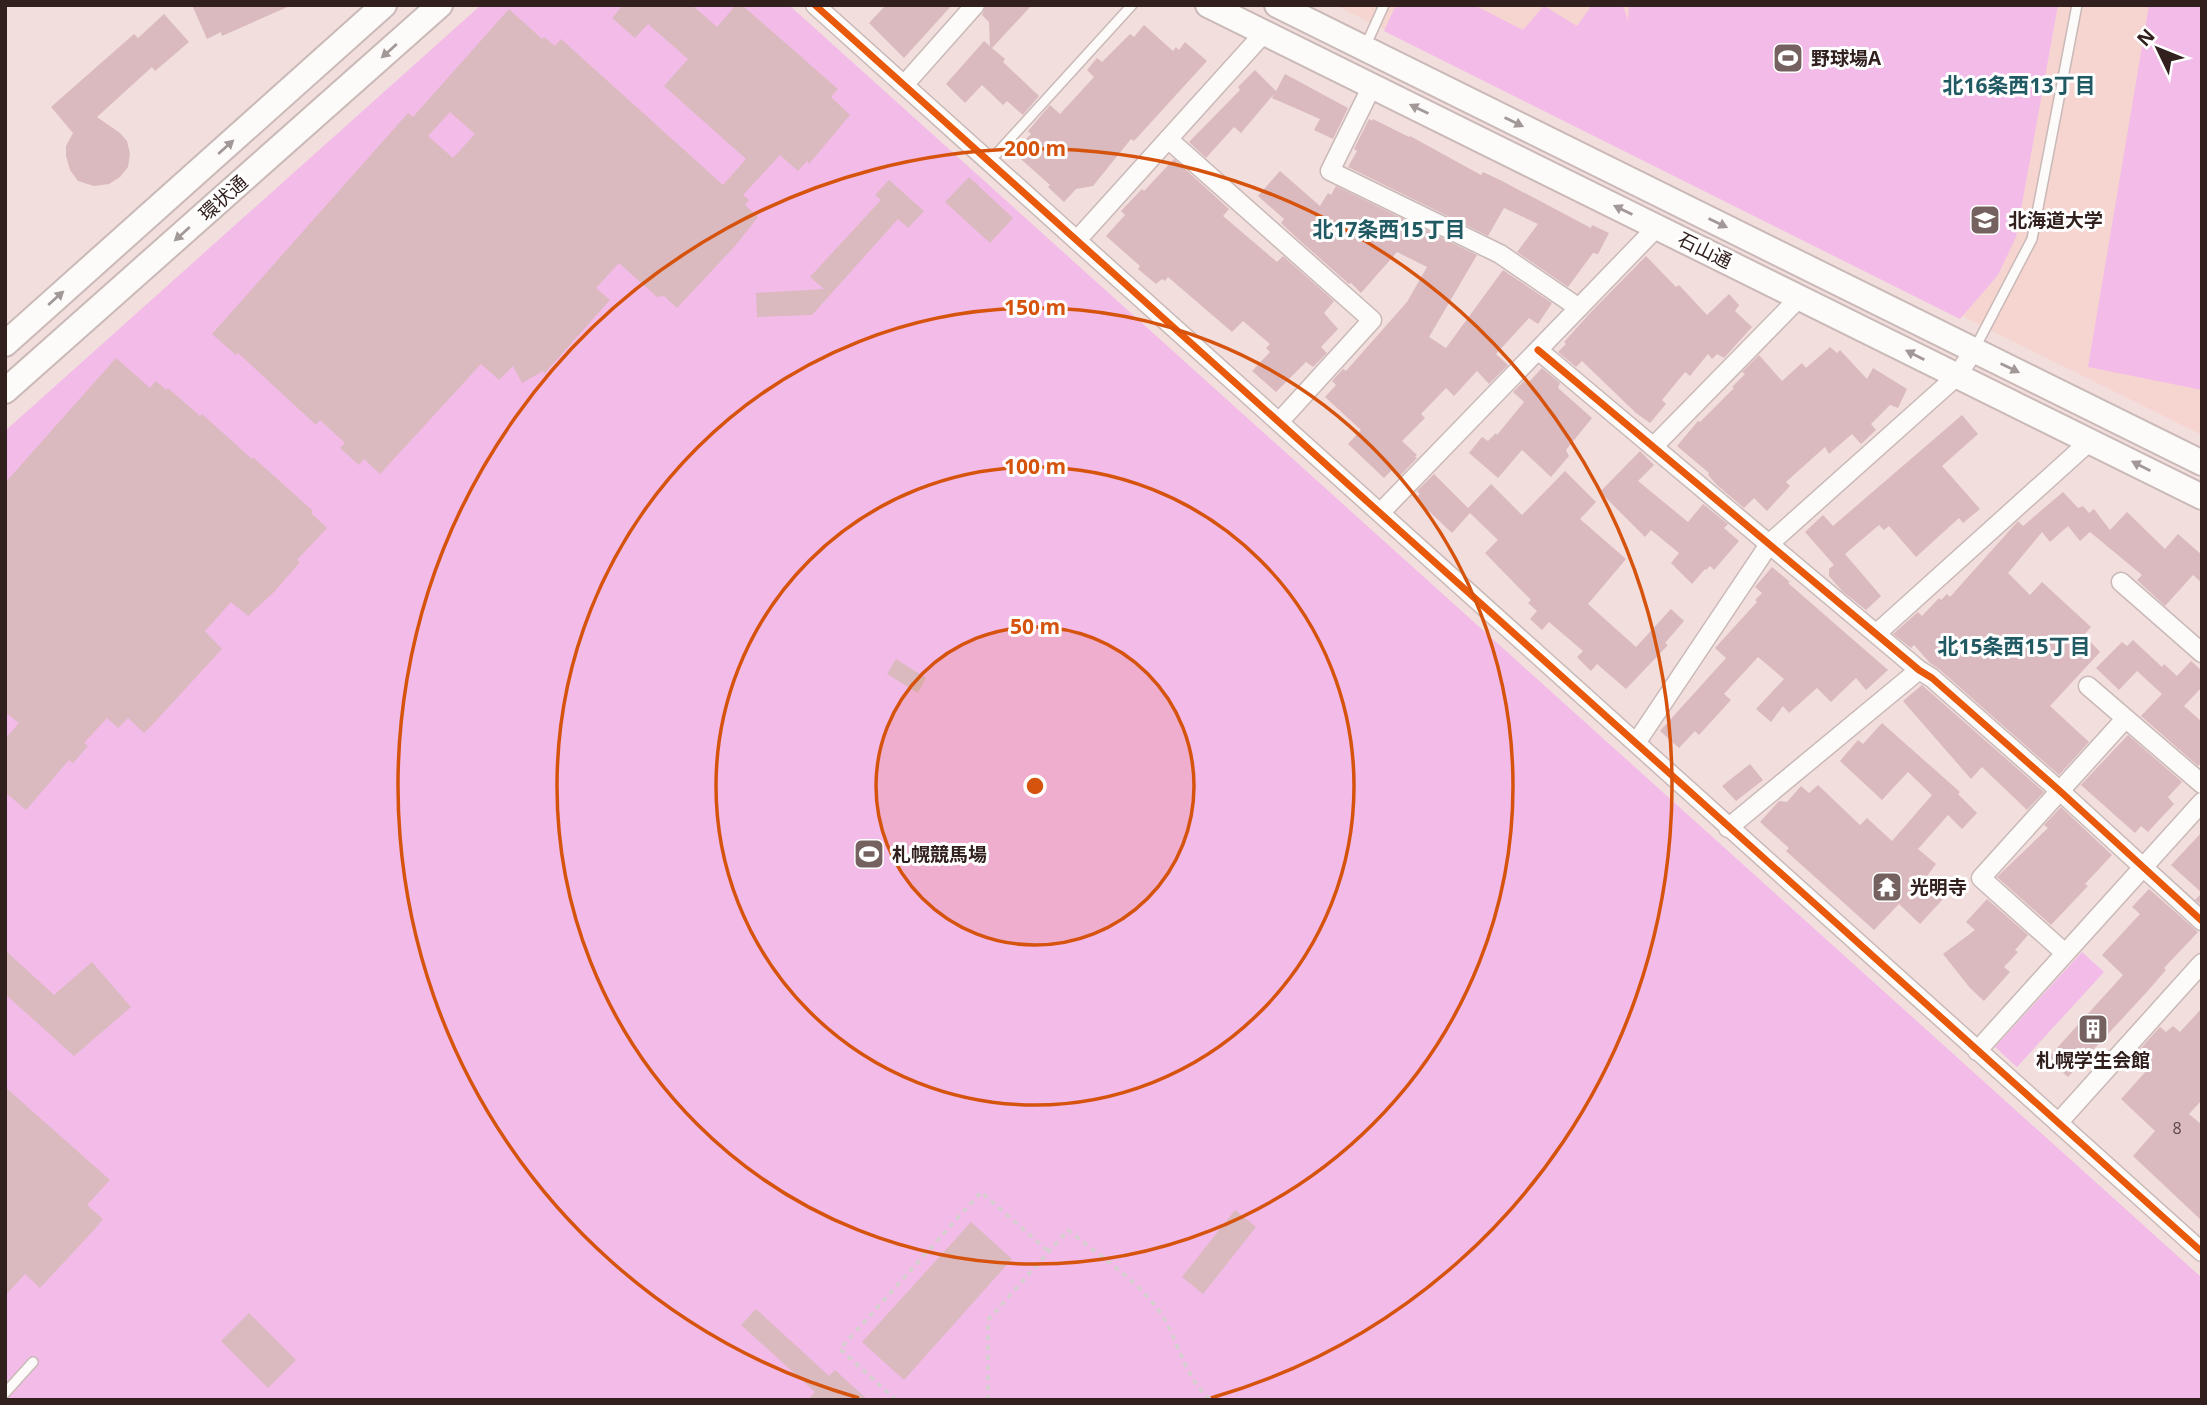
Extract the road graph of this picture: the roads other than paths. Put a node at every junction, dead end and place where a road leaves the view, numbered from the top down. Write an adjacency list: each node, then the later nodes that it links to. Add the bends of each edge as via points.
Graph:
1 (384, 5): 20 (main road, 環状通, one-way to 1)
2 (440, 5): 24 (main road, 環状通, one-way to 24)
3 (815, 5): 12 (street)
4 (975, 5): 12 (street)
5 (1132, 5): 15 (lane)
6 (1208, 5): 10 (main road, 石山通)
7 (1277, 5): 11 (main road, 石山通)
8 (1384, 5): 11 (lane)
9 (2077, 5): 22 (lane, via 2032,239)
10 (1264, 33): 13 (main road, 石山通); 14 (street)
11 (1364, 48): 22 (main road, 石山通, one-way to 22)
12 (904, 85): 15 (street)
13 (1372, 86): 16 (main road, 石山通, one-way to 13); 19 (street, via 1330,171 1500,254)
14 (1168, 139): 17 (street); 25 (street, via 1372,320)
15 (989, 162): 17 (street)
16 (1657, 227): 18 (main road, 石山通); 19 (street)
17 (1077, 240): 25 (street)
18 (1800, 297): 23 (main road, 石山通, one-way to 18); 27 (street)
19 (1579, 308): 21 (street)
20 (5, 344)
21 (1538, 350): 27 (street); 30 (street)
22 (1974, 350): 23 (street); 28 (main road, 石山通, one-way to 28)
23 (1957, 376): 26 (main road, 石山通); 31 (street)
24 (5, 391)
25 (1279, 422): 30 (street)
26 (2090, 441): 29 (main road, 石山通, one-way to 26); 33 (street)
27 (1653, 447): 31 (street)
28 (2202, 463)
29 (2202, 497)
30 (1380, 513): 38 (street)
31 (1770, 543): 33 (street); 38 (street)
32 (2121, 582): 34 (street)
33 (1877, 633): 35 (street)
34 (2202, 653)
35 (1919, 670): 40 (street); 42 (street)
36 (2088, 686): 37 (street)
37 (2124, 719): 39 (street); 40 (street)
38 (1636, 743): 42 (street)
39 (2202, 784)
40 (2060, 791): 43 (street); 45 (street, via 1981,878)
41 (2202, 802): 43 (street)
42 (1728, 828): 47 (street)
43 (2143, 867): 44 (street); 45 (street)
44 (2202, 920)
45 (2065, 953): 47 (street)
46 (2202, 963): 48 (street)
47 (1977, 1051): 48 (street)
48 (2058, 1123): 49 (street)
49 (2202, 1252)
50 (33, 1362): 51 (lane)
51 (5, 1393)

